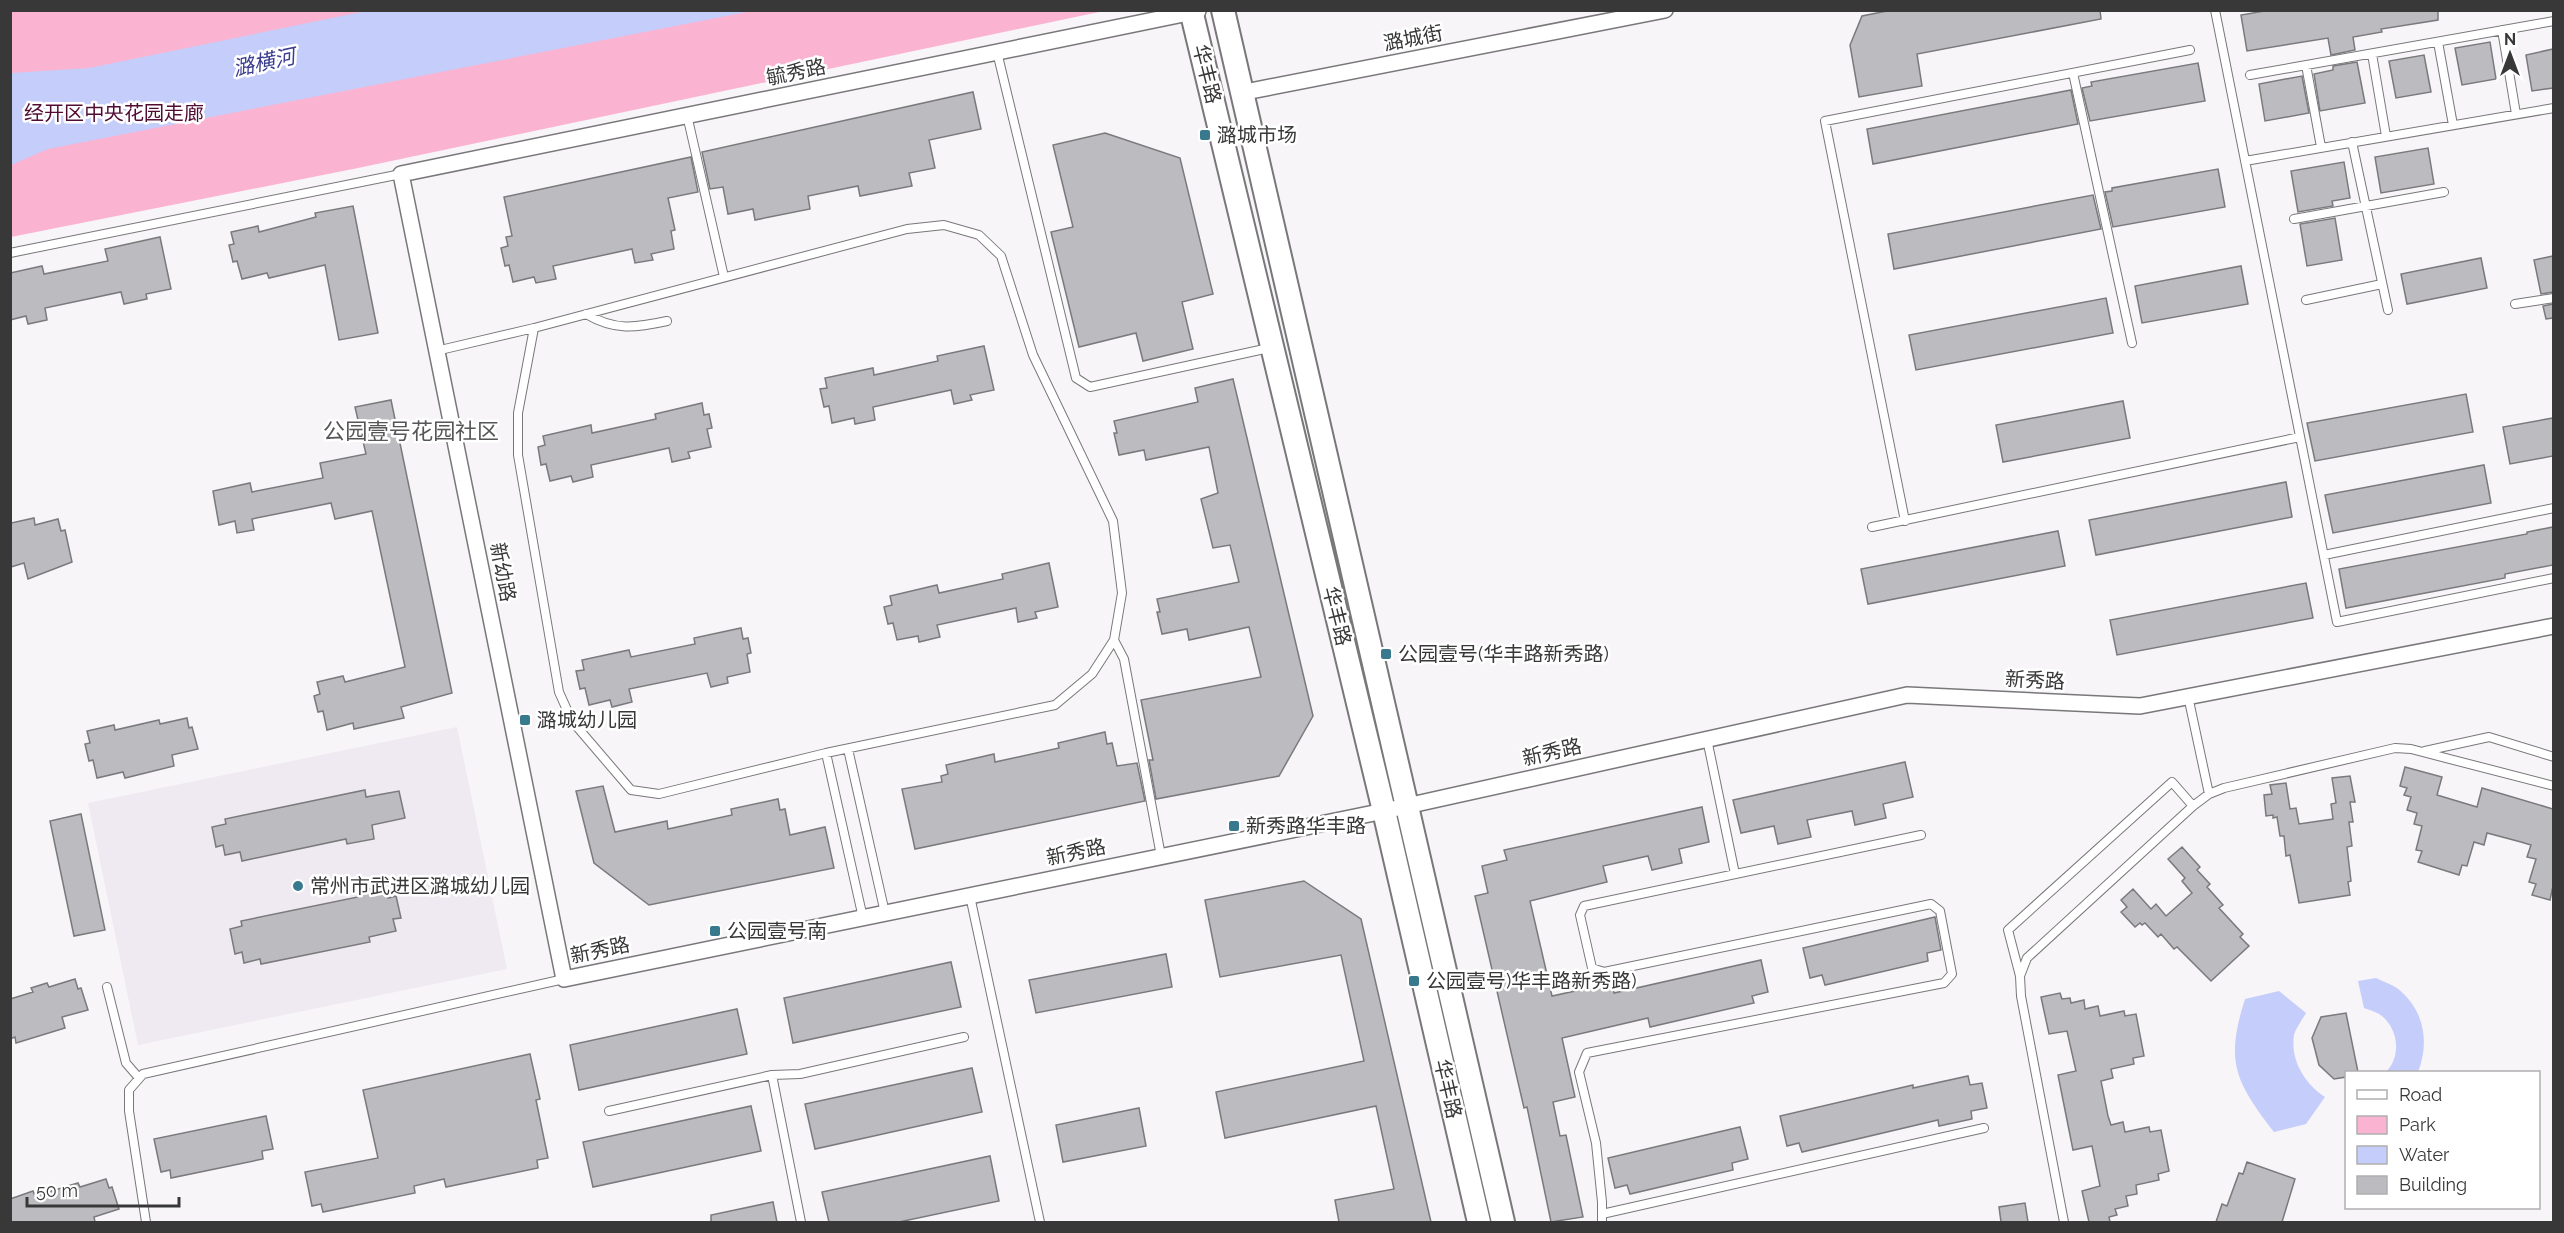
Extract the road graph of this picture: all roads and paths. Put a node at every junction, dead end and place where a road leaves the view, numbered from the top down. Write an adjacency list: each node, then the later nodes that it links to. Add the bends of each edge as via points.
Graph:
1 (1222, 10): 14 (street, 华丰路)
2 (1665, 10): 14 (street, 潞城街)
3 (2216, 10): 22 (lane)
4 (1194, 11): 9 (street, 毓秀路); 38 (street, 华丰路)
5 (2553, 21): 6 (lane)
6 (2502, 30): 7 (lane); 16 (lane)
7 (2438, 42): 10 (lane); 18 (lane)
8 (2190, 51): 12 (lane)
9 (997, 52): 17 (street, 毓秀路); 38 (lane, via 1076,378 1090,387)
10 (2372, 54): 11 (lane); 19 (lane)
11 (2307, 65): 13 (lane); 21 (lane)
12 (2073, 73): 37 (lane); 42 (lane, via 1825,121)
13 (2250, 75)
14 (1240, 93): 56 (street, 华丰路)
15 (2553, 108): 16 (lane)
16 (2516, 114): 18 (lane)
17 (687, 116): 23 (street, 毓秀路); 28 (lane)
18 (2453, 125): 19 (lane)
19 (2386, 136): 20 (lane)
20 (2352, 142): 21 (lane); 25 (lane)
21 (2321, 147): 22 (lane)
22 (2246, 161): 40 (lane)
23 (401, 174): 27 (lane); 39 (street, 新幼路)
24 (2444, 192): 25 (lane)
25 (2366, 206): 26 (lane); 29 (lane)
26 (2294, 219)
27 (10, 254)
28 (724, 277): 34 (lane); 47 (lane, via 907,229 944,225 979,235 1001,256 1033,355 1113,521 1122,593)
29 (2382, 284): 31 (lane); 33 (lane)
30 (2553, 298): 32 (lane)
31 (2307, 300)
32 (2515, 304)
33 (2388, 310)
34 (586, 314): 35 (lane, via 603,324 625,328); 36 (lane)
35 (667, 321)
36 (534, 328): 39 (lane); 52 (lane, via 518,413 518,455 559,692 572,721 631,790 659,794)
37 (2132, 343)
38 (1273, 347): 58 (street, 华丰路)
39 (436, 351): 66 (street, 新幼路)
40 (2300, 437): 42 (lane); 44 (lane)
41 (2553, 508): 44 (lane)
42 (1905, 521): 43 (lane)
43 (1872, 527)
44 (2324, 555): 45 (lane, via 2337,622)
45 (2553, 578)
46 (2553, 626): 48 (street, 新秀路)
47 (1114, 640): 50 (lane, via 1092,674 1055,705); 60 (lane, via 1124,659)
48 (2188, 696): 49 (street, 新秀路, via 2140,706 1907,695); 55 (lane)
49 (1707, 739): 56 (street, 新秀路); 61 (lane)
50 (848, 749): 52 (lane); 63 (lane)
51 (2422, 752): 53 (lane, via 2489,737); 54 (lane); 55 (lane, via 2395,748)
52 (826, 753): 64 (lane)
53 (2553, 757)
54 (2553, 786)
55 (2209, 794): 57 (lane)
56 (1406, 806): 58 (street, 新秀路); 78 (street, 华丰路)
57 (2193, 806): 65 (lane, via 2027,958); 65 (lane, via 2172,782 2008,930)
58 (1384, 811): 60 (street, 新秀路); 77 (street, 华丰路)
59 (1921, 835): 61 (lane)
60 (1161, 856): 62 (street, 新秀路)
61 (1735, 874): 73 (lane, via 1584,906 1580,915 1592,968 1604,972 1931,904 1940,911 1952,974 1944,983 1587,1053 1579,1072 1596,1143)
62 (970, 896): 63 (street, 新秀路); 76 (lane)
63 (885, 913): 64 (street, 新秀路)
64 (863, 918): 66 (street, 新秀路)
65 (2020, 976): 79 (lane)
66 (564, 979): 70 (lane)
67 (107, 987): 70 (lane, via 126,1063)
68 (964, 1037): 69 (lane, via 800,1074)
69 (772, 1075): 71 (lane); 75 (lane)
70 (139, 1078): 74 (lane, via 129,1090 129,1111)
71 (609, 1111)
72 (1984, 1128): 73 (lane)
73 (1602, 1218)
74 (146, 1222)
75 (801, 1222)
76 (1040, 1222)
77 (1479, 1222)
78 (1503, 1222)
79 (2064, 1222)

